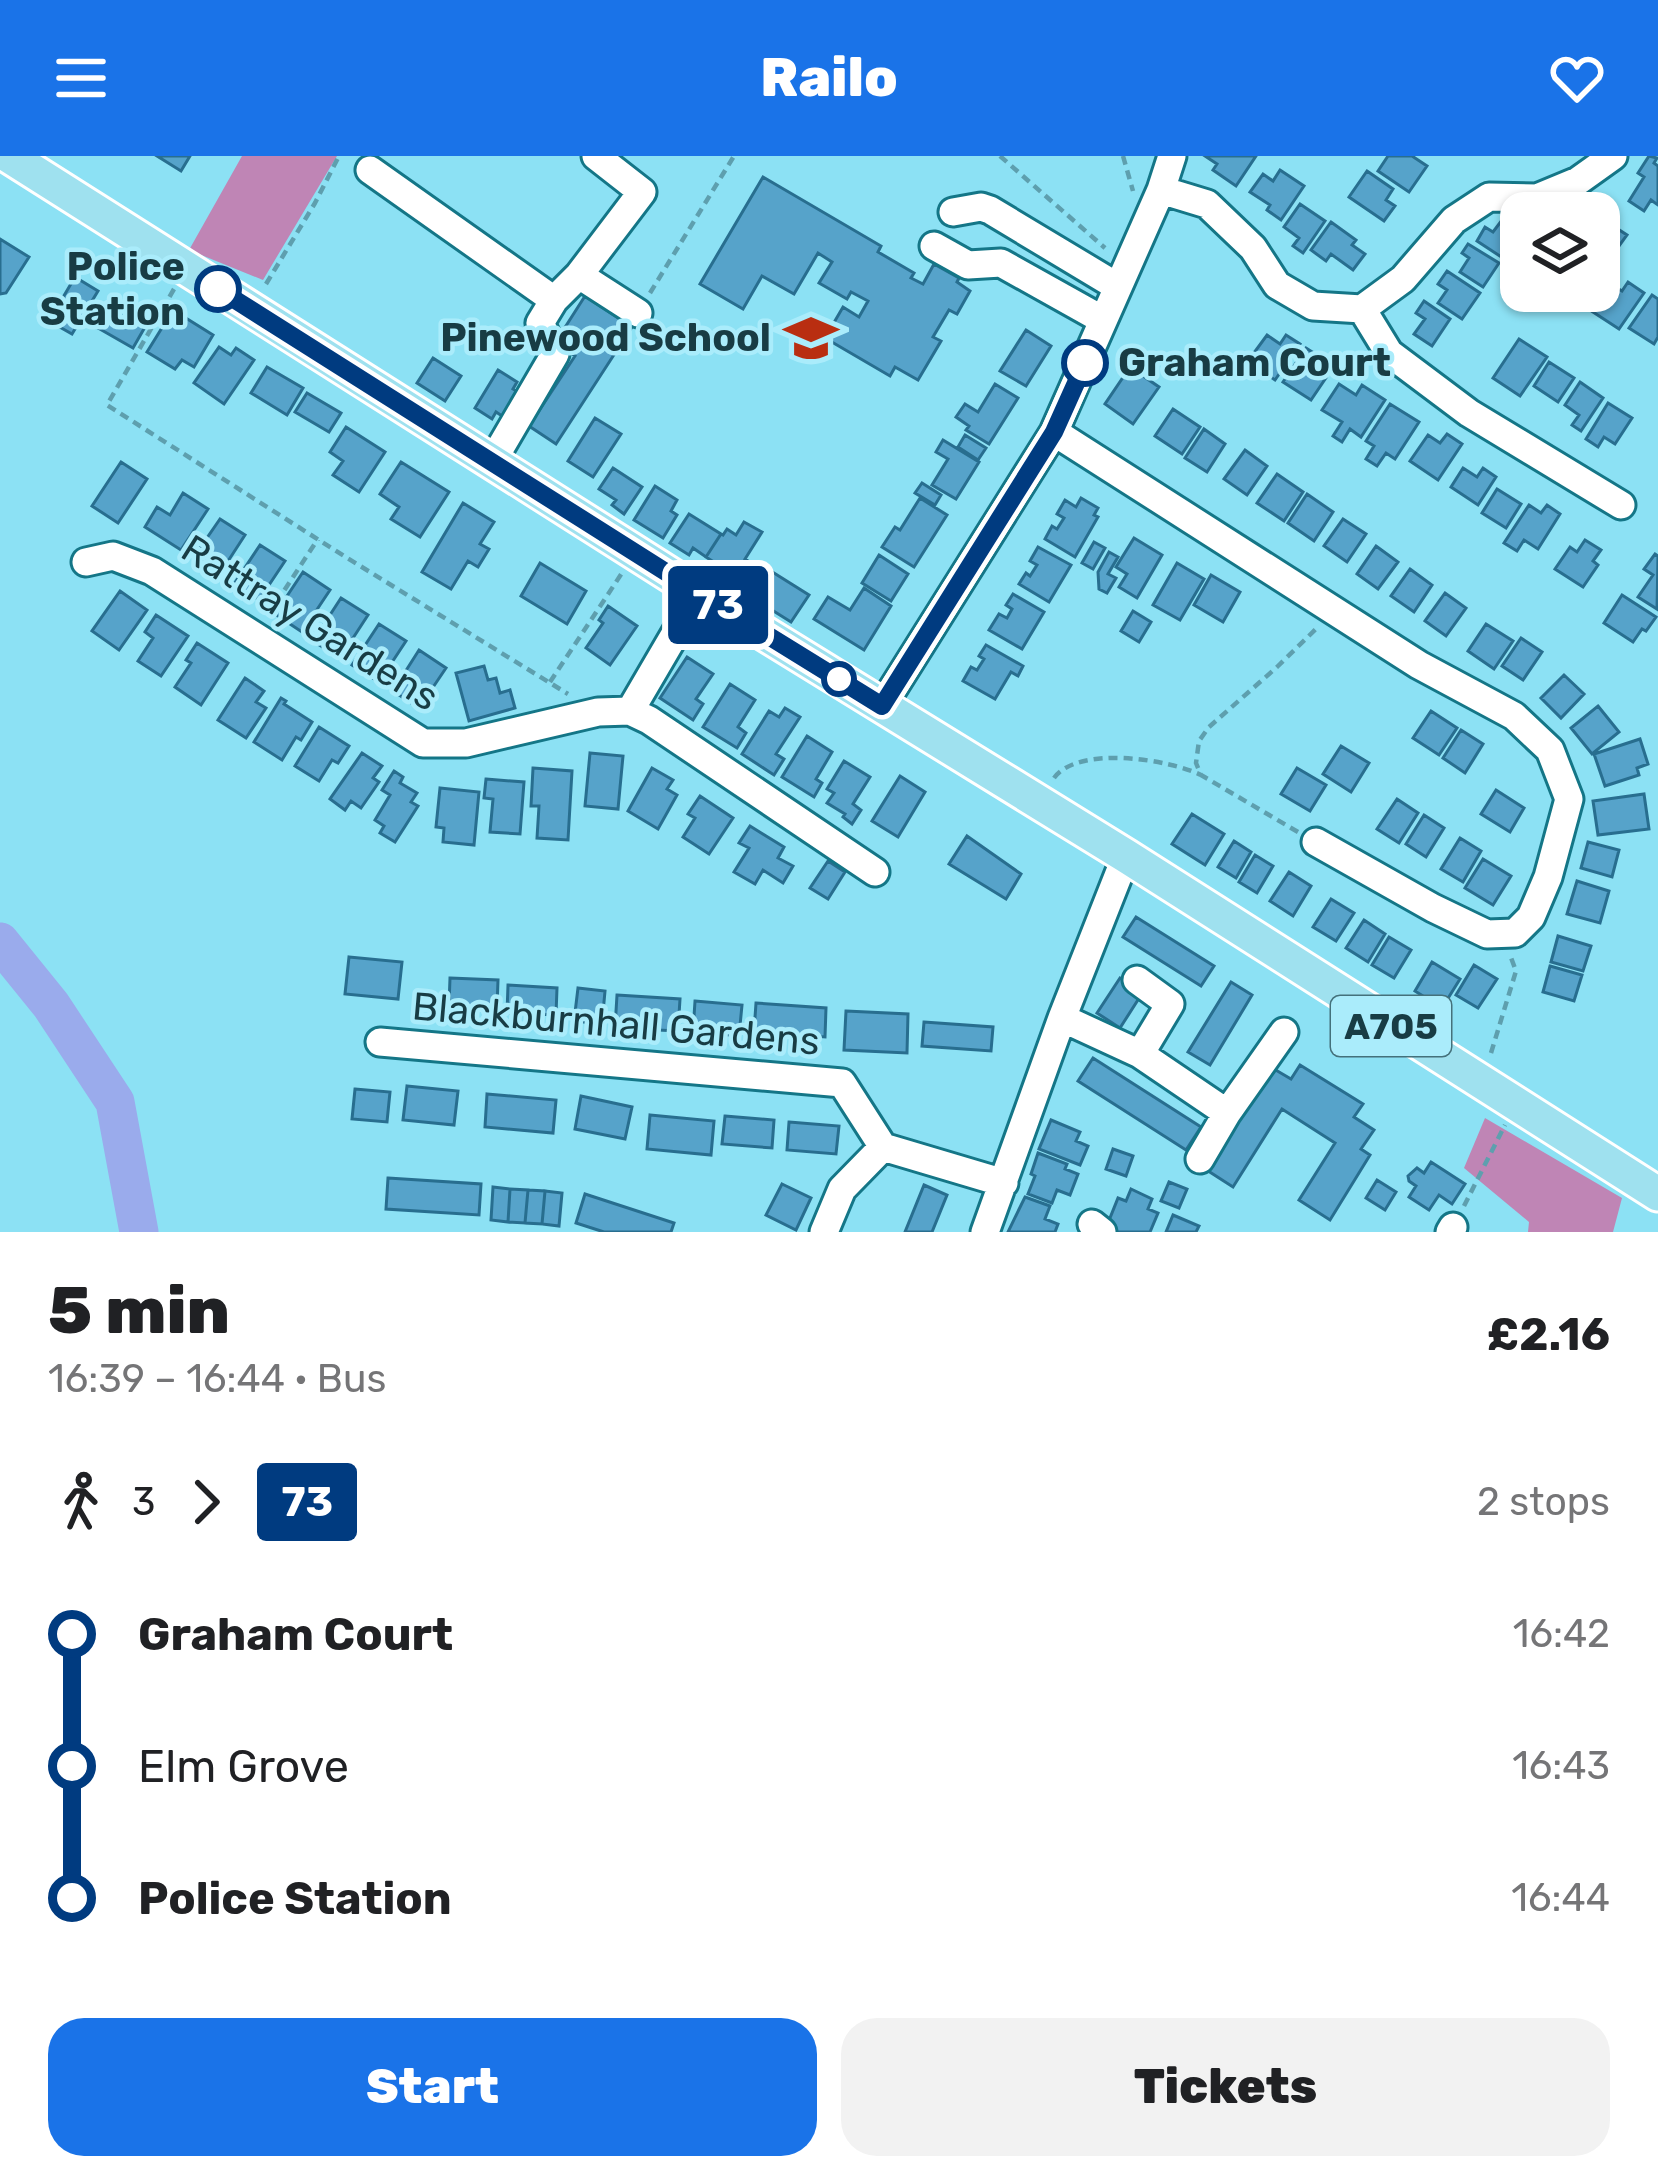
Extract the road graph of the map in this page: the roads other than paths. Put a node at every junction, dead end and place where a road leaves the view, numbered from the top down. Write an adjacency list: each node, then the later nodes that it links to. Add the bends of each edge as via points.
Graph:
1 (10, 156): 17 (main road, A705)
2 (596, 156): 10 (street, via 642,192)
3 (1172, 156): 7 (street)
4 (1613, 156): 5 (street)
5 (1571, 168): 13 (street, via 1537,198 1489,197 1454,220 1402,279)
6 (370, 170): 12 (street)
7 (1162, 190): 11 (street); 13 (street, via 1207,205 1253,248 1276,285 1312,306)
8 (953, 212): 11 (street, via 990,210)
9 (934, 246): 15 (street, via 968,265 1001,262)
10 (579, 275): 12 (street); 14 (street)
11 (1123, 277): 15 (street)
12 (554, 300): 17 (street, via 540,322 555,354)
13 (1362, 309): 18 (street, via 1389,353 1469,413)
14 (638, 313)
15 (1103, 320): 16 (street)
16 (1054, 432): 21 (street); 23 (street, via 1514,716 1550,750 1570,799 1549,878 1515,933 1486,934)
17 (492, 462): 20 (main road, A705)
18 (1621, 505)
19 (86, 562): 22 (street, Rattray Gardens, via 113,556 152,571 423,743 466,743)
20 (699, 593): 21 (main road, A705); 22 (street)
21 (882, 706): 24 (main road, A705)
22 (629, 711): 25 (street)
23 (1316, 842)
24 (1126, 856): 27 (street); 35 (main road, A705)
25 (875, 872)
26 (1136, 980): 30 (street, via 1170,1004)
27 (1062, 1018): 30 (street); 34 (street)
28 (1284, 1032): 31 (street)
29 (380, 1042): 32 (street, Blackburnhall Gardens, via 842,1083)
30 (1140, 1054): 31 (street)
31 (1226, 1113): 33 (street)
32 (883, 1148): 34 (street); 36 (street, via 842,1189)
33 (1200, 1159)
34 (1004, 1183): 37 (street)
35 (1658, 1194)
36 (824, 1232)
37 (985, 1232)

